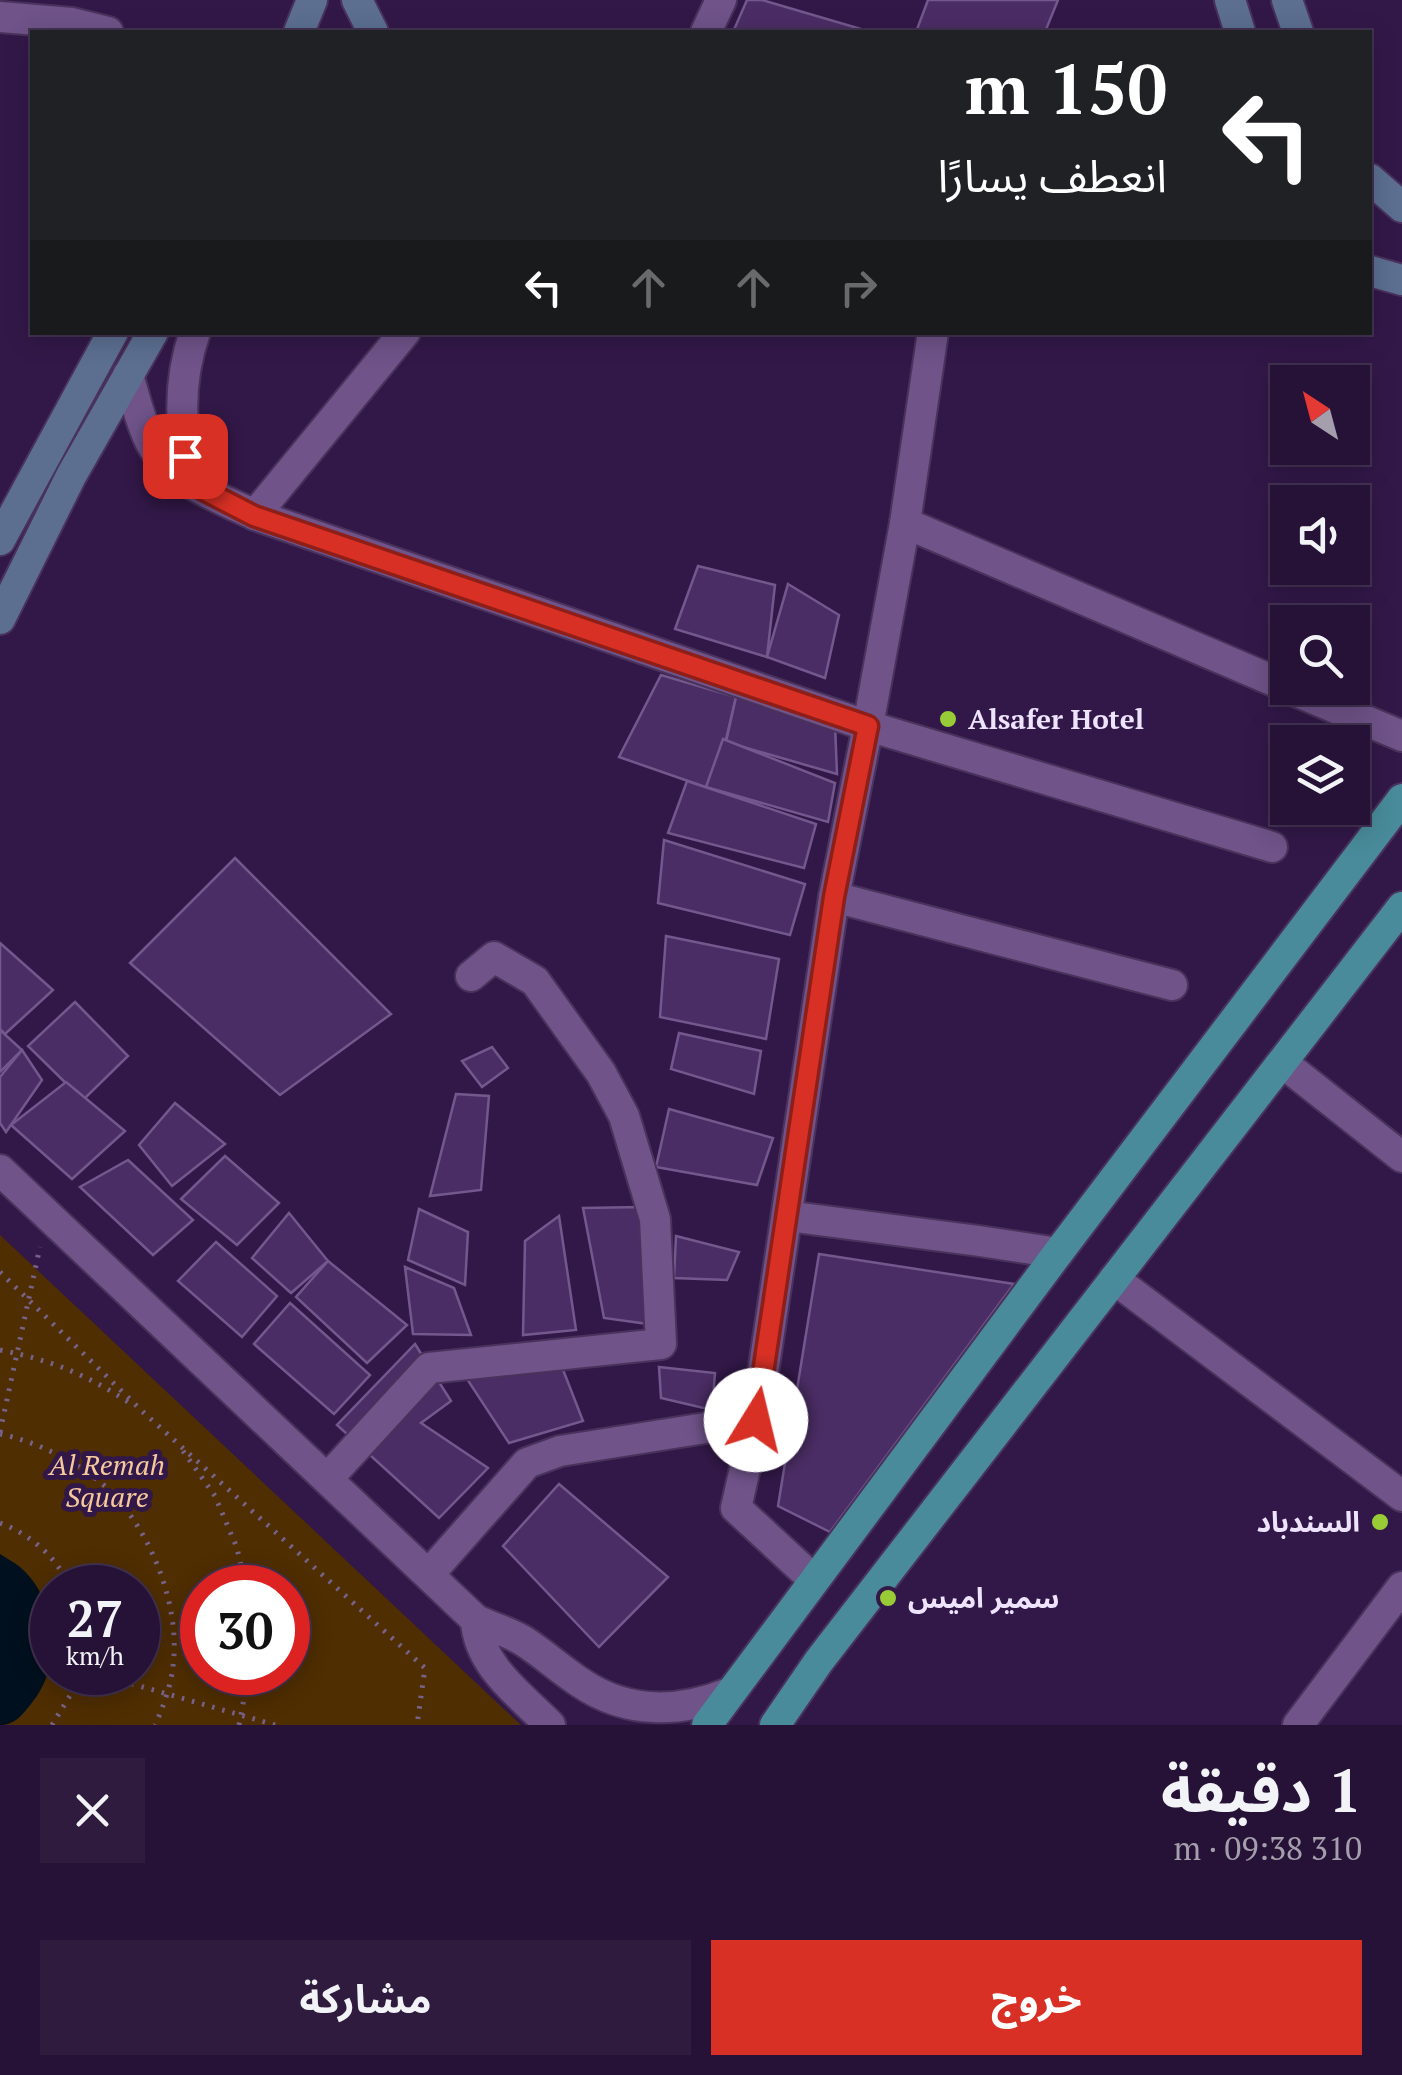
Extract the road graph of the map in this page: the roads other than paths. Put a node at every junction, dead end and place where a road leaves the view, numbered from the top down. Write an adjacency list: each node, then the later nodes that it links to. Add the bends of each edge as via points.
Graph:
1 (312, 0): 8 (main road)
2 (357, 0): 9 (main road)
3 (721, 0): 10 (street)
4 (1230, 0): 11 (main road)
5 (1287, 0): 12 (main road)
6 (0, 17): 7 (street)
7 (100, 30)
8 (299, 30)
9 (372, 30)
10 (707, 30)
11 (1239, 30)
12 (1297, 30)
13 (1372, 181): 14 (main road)
14 (1402, 207)
15 (1372, 272): 16 (main road)
16 (1402, 280)
17 (111, 335): 26 (main road)
18 (150, 335): 22 (main road)
19 (194, 335): 23 (street, via 182,400)
20 (403, 335): 24 (street)
21 (933, 335): 25 (street)
22 (128, 375): 23 (street, via 153,447); 27 (main road)
23 (192, 484): 24 (street)
24 (254, 516): 30 (street)
25 (905, 523): 28 (street); 30 (street)
26 (0, 540)
27 (0, 619)
28 (1270, 679)
29 (1330, 705): 31 (street)
30 (868, 726): 33 (street); 34 (street)
31 (1402, 736)
32 (1402, 798): 42 (main road)
33 (1272, 847)
34 (834, 897): 37 (street); 41 (street)
35 (1402, 906): 38 (main road)
36 (471, 976): 45 (street, via 494,957 535,981 624,1116 655,1218 661,1344 429,1368)
37 (1172, 985)
38 (1283, 1062): 39 (street); 43 (main road)
39 (1402, 1156)
40 (0, 1170): 45 (street)
41 (786, 1216): 42 (street); 44 (street)
42 (1058, 1253): 48 (main road)
43 (1114, 1280): 46 (street); 54 (main road)
44 (756, 1420): 47 (street, via 560,1450 527,1463); 48 (street, via 736,1508)
45 (328, 1478): 47 (street)
46 (1402, 1496)
47 (429, 1574): 50 (street)
48 (814, 1580): 51 (main road)
49 (1402, 1586): 55 (street)
50 (476, 1620): 51 (street, via 522,1640 596,1692 632,1706 692,1706); 52 (street, via 476,1636 490,1662)
51 (729, 1693): 53 (main road)
52 (550, 1725)
53 (707, 1725)
54 (775, 1725)
55 (1298, 1725)

